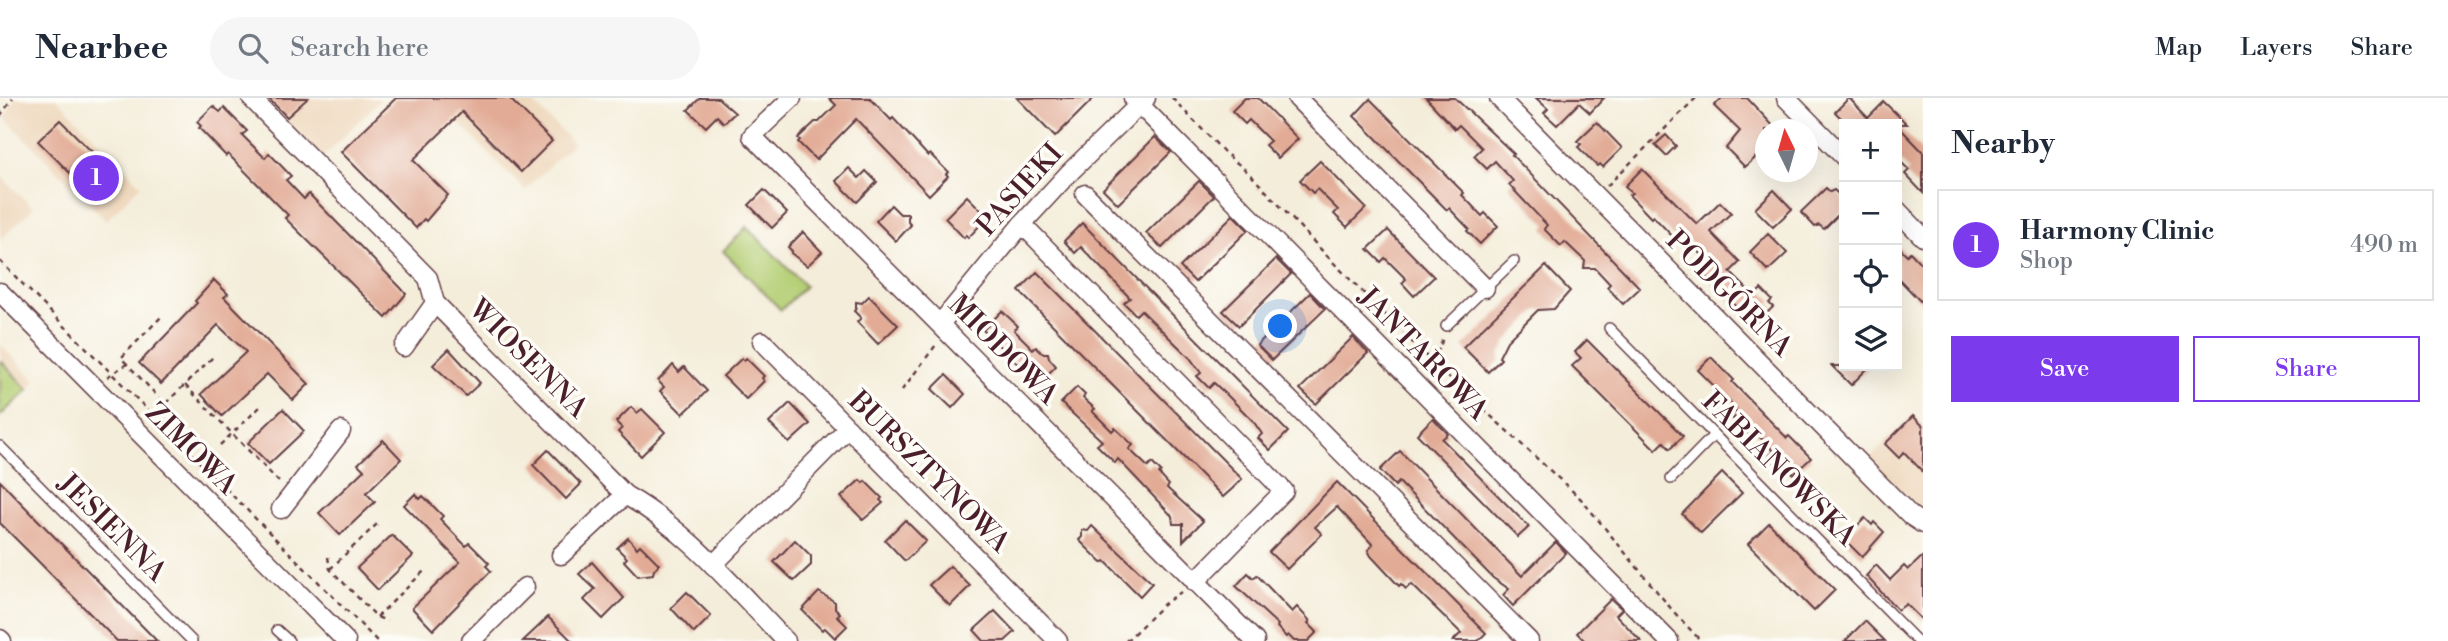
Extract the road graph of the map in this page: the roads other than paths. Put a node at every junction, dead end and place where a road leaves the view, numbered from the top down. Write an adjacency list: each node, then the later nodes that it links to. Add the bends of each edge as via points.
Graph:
1 (251, 98): 15 (street, WIOSENNA, via 428,278)
2 (792, 98): 16 (street, MIODOWA, via 752,136)
3 (1297, 98): 13 (street)
4 (1499, 98): 28 (street, PODGÓRNA)
5 (1786, 98): 7 (street)
6 (1139, 100): 10 (street, PASIEKI); 42 (street, JANTAROWA)
7 (1839, 152)
8 (1085, 194): 41 (street)
9 (1902, 215): 11 (street)
10 (1022, 224): 16 (street, PASIEKI); 31 (street, via 1284,491)
11 (1923, 237)
12 (1514, 261): 13 (lane)
13 (1485, 288): 17 (lane)
14 (0, 292): 37 (street, ZIMOWA)
15 (435, 303): 20 (street); 26 (street, WIOSENNA)
16 (940, 324): 31 (street, MIODOWA)
17 (1446, 326)
18 (1609, 328): 23 (lane, FABIANOWSKA)
19 (762, 341): 21 (street, BURSZTYNOWA)
20 (404, 347)
21 (848, 428): 30 (street); 39 (street, BURSZTYNOWA)
22 (341, 431): 27 (street)
23 (1714, 435): 25 (lane); 43 (lane, FABIANOWSKA)
24 (0, 446): 35 (lane, JESIENNA)
25 (1671, 479)
26 (625, 495): 29 (street); 30 (street, WIOSENNA, via 652,510)
27 (281, 509)
28 (1923, 524)
29 (561, 555)
30 (713, 565): 34 (street, WIOSENNA)
31 (1195, 582): 40 (street, MIODOWA)
32 (525, 587): 38 (street)
33 (277, 629): 36 (lane)
34 (782, 639)
35 (192, 641)
36 (289, 641)
37 (346, 641)
38 (471, 641)
39 (1058, 641)
40 (1255, 641)
41 (1529, 641)
42 (1669, 641)
43 (1917, 641)

